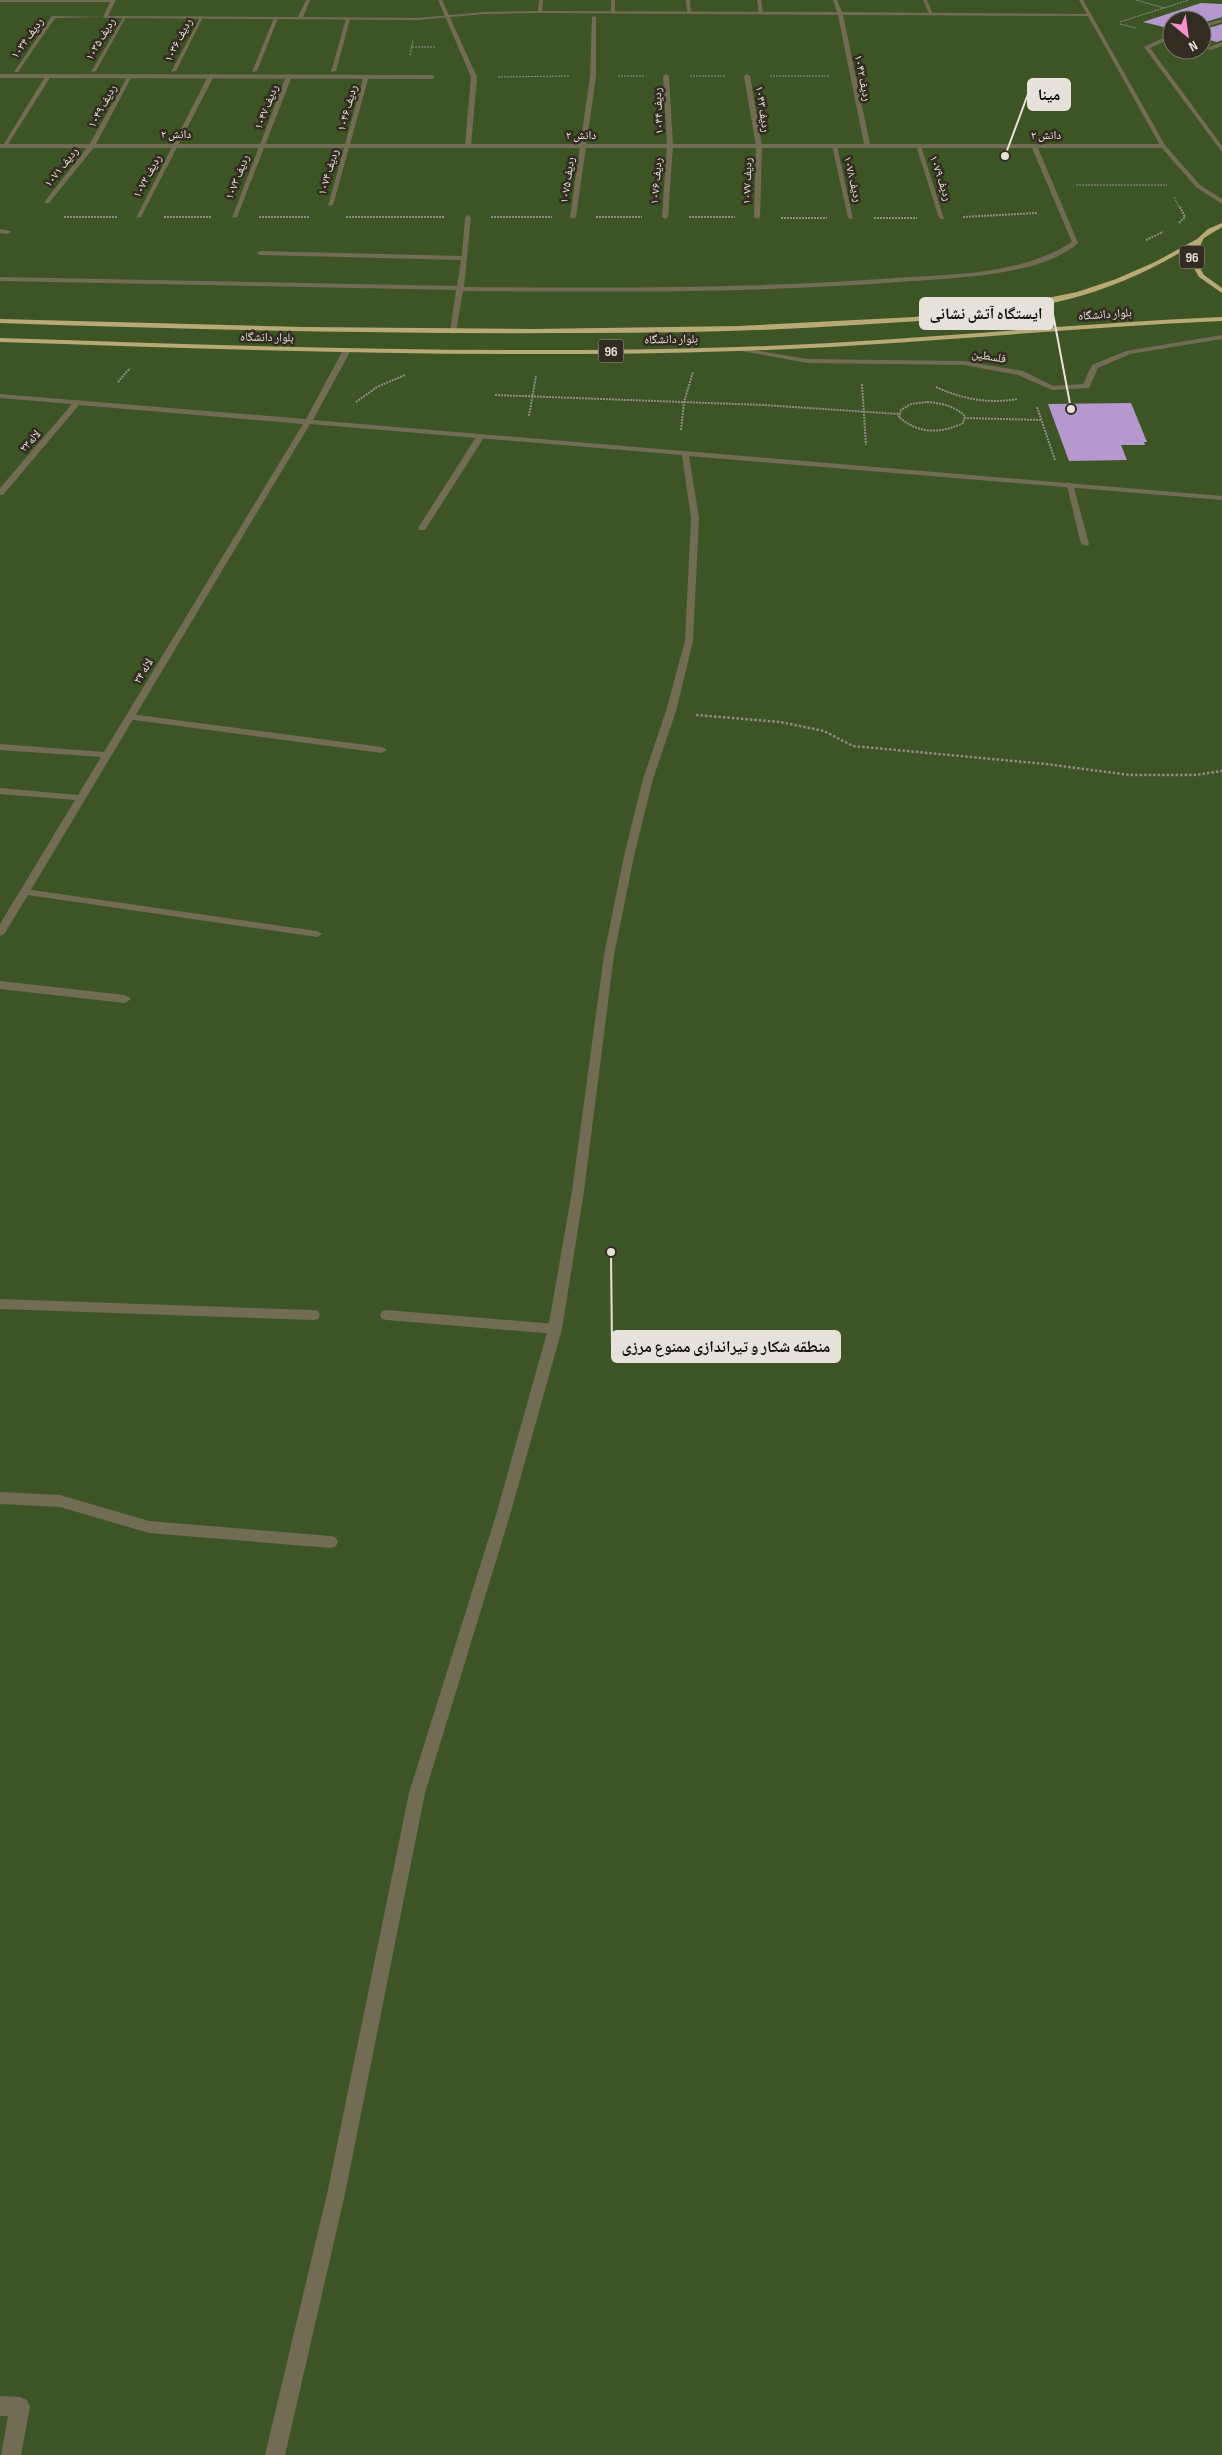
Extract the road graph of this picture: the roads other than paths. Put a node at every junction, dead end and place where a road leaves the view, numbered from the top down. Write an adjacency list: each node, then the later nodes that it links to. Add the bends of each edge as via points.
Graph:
1 (32, 0): 2 (street); 12 (street)
2 (114, 0): 20 (street)
3 (308, 0): 25 (street)
4 (440, 0): 22 (street)
5 (541, 0): 13 (street)
6 (613, 0): 14 (street)
7 (688, 0): 15 (street)
8 (759, 0): 16 (street)
9 (835, 0): 17 (street, ردیف ۱۰۴۲)
10 (925, 0): 18 (street)
11 (1081, 0): 19 (street)
12 (0, 1)
13 (540, 12): 14 (street); 22 (street)
14 (613, 12): 15 (street)
15 (689, 13): 16 (street)
16 (761, 13): 17 (street)
17 (840, 14): 18 (street); 52 (street, ردیف ۱۰۴۲)
18 (931, 14): 19 (street)
19 (1089, 15): 55 (street)
20 (105, 17): 21 (street); 29 (street, ردیف ۱۰۳۴, via 54,17)
21 (124, 17): 23 (street); 30 (street, ردیف ۱۰۳۵)
22 (449, 17): 27 (street); 47 (street, via 474,77)
23 (201, 18): 24 (street); 33 (street, ردیف ۱۰۳۶)
24 (276, 18): 25 (street); 31 (street)
25 (300, 18): 27 (street)
26 (594, 18): 48 (street, ردیف ۱۰۷۵, via 593,76)
27 (348, 19): 32 (street)
28 (1162, 40): 57 (street, via 1147,47)
29 (16, 71)
30 (93, 71)
31 (254, 71)
32 (333, 71)
33 (173, 72)
34 (0, 76): 35 (street)
35 (48, 76): 36 (street); 56 (street)
36 (129, 76): 37 (street); 43 (street, ردیف ۱۰۴۹)
37 (211, 76): 38 (street); 44 (street, ردیف ۱۰۷۲)
38 (289, 76): 39 (street); 45 (street, ردیف ۱۰۴۷)
39 (366, 76): 42 (street); 46 (street, ردیف ۱۰۴۶)
40 (666, 76): 49 (street, ردیف ۱۰۴۴)
41 (747, 76): 50 (street, ردیف ۱۰۴۳)
42 (432, 77)
43 (92, 146): 44 (street, دانش ۲); 56 (street, دانش ۲); 58 (street, ردیف ۱۰۷۱)
44 (175, 146): 45 (street, دانش ۲); 61 (street, ردیف ۱۰۷۲)
45 (262, 146): 46 (street, دانش ۲); 62 (street, ردیف ۱۰۷۳)
46 (347, 146): 47 (street, دانش ۲); 60 (street, ردیف ۱۰۷۴)
47 (468, 146): 48 (street, دانش ۲)
48 (583, 146): 49 (street, دانش ۲); 64 (street, ردیف ۱۰۷۵)
49 (670, 146): 50 (street, دانش ۲); 65 (street, ردیف ۱۰۷۶)
50 (759, 146): 51 (street, دانش ۲); 66 (street, ردیف ۱۰۷۷)
51 (834, 146): 52 (street, دانش ۲); 67 (street, ردیف ۱۰۷۸)
52 (867, 146): 53 (street, دانش ۲)
53 (918, 146): 54 (street, دانش ۲); 68 (street, ردیف ۱۰۷۹)
54 (1034, 146): 55 (street, دانش ۲); 76 (street, via 1075,243 1063,252 1040,261 992,270 847,284 700,290)
55 (1163, 146): 59 (street, via 1198,186)
56 (1, 148)
57 (1222, 150)
58 (47, 202)
59 (1222, 202)
60 (330, 205)
61 (138, 217)
62 (234, 217)
63 (468, 217): 74 (street)
64 (573, 217)
65 (665, 217)
66 (757, 218)
67 (851, 218)
68 (942, 218)
69 (1222, 225): 72 (main road, 96)
70 (0, 232): 71 (street)
71 (8, 232)
72 (1196, 241): 77 (main road, 96, via 1191,258 1201,276); 80 (main road, بلوار دانشگاه / 96, via 1168,260 1120,281 1062,300 941,318 738,329)
73 (260, 253): 74 (street)
74 (465, 258): 76 (street)
75 (0, 279): 76 (street, via 280,287)
76 (461, 288): 80 (street)
77 (1222, 291)
78 (1222, 320): 83 (main road, بلوار دانشگاه / 96, via 1100,325 828,346)
79 (0, 321): 80 (main road, بلوار دانشگاه / 96)
80 (452, 332)
81 (1222, 336): 83 (street, فلسطین, via 1128,352 1095,367 1086,386 1052,388 1020,373 964,363 808,361)
82 (0, 340): 84 (main road, بلوار دانشگاه / 96)
83 (734, 349): 84 (main road, بلوار دانشگاه / 96)
84 (347, 350): 87 (street, لاله ۲۴)
85 (0, 396): 86 (street)
86 (77, 404): 87 (street); 91 (street, لاله۲۳)
87 (308, 422): 88 (street); 95 (street, لاله ۲۴)
88 (481, 436): 89 (street); 93 (street)
89 (685, 452): 90 (street); 109 (street, via 695,518 689,641 671,711 648,779 609,955 578,1191)
90 (1069, 484): 92 (street); 94 (street)
91 (0, 493)
92 (1222, 498)
93 (422, 528)
94 (1085, 544)
95 (130, 717): 97 (street); 98 (street, لاله ۲۴)
96 (0, 748): 98 (street)
97 (382, 750)
98 (107, 755): 100 (street, لاله ۲۴)
99 (0, 791): 100 (street)
100 (81, 798): 101 (street, لاله ۲۴)
101 (25, 892): 102 (street, لاله ۲۴); 103 (street)
102 (0, 933)
103 (317, 934)
104 (0, 985): 105 (street)
105 (125, 999)
106 (0, 1304): 107 (street)
107 (313, 1315)
108 (387, 1315): 109 (street)
109 (555, 1329): 114 (street, via 503,1515 417,1792 336,2194)
110 (0, 1498): 111 (street, via 60,1501 149,1527)
111 (331, 1542)
112 (0, 2406): 113 (street, via 20,2408)
113 (11, 2455)
114 (275, 2455)

